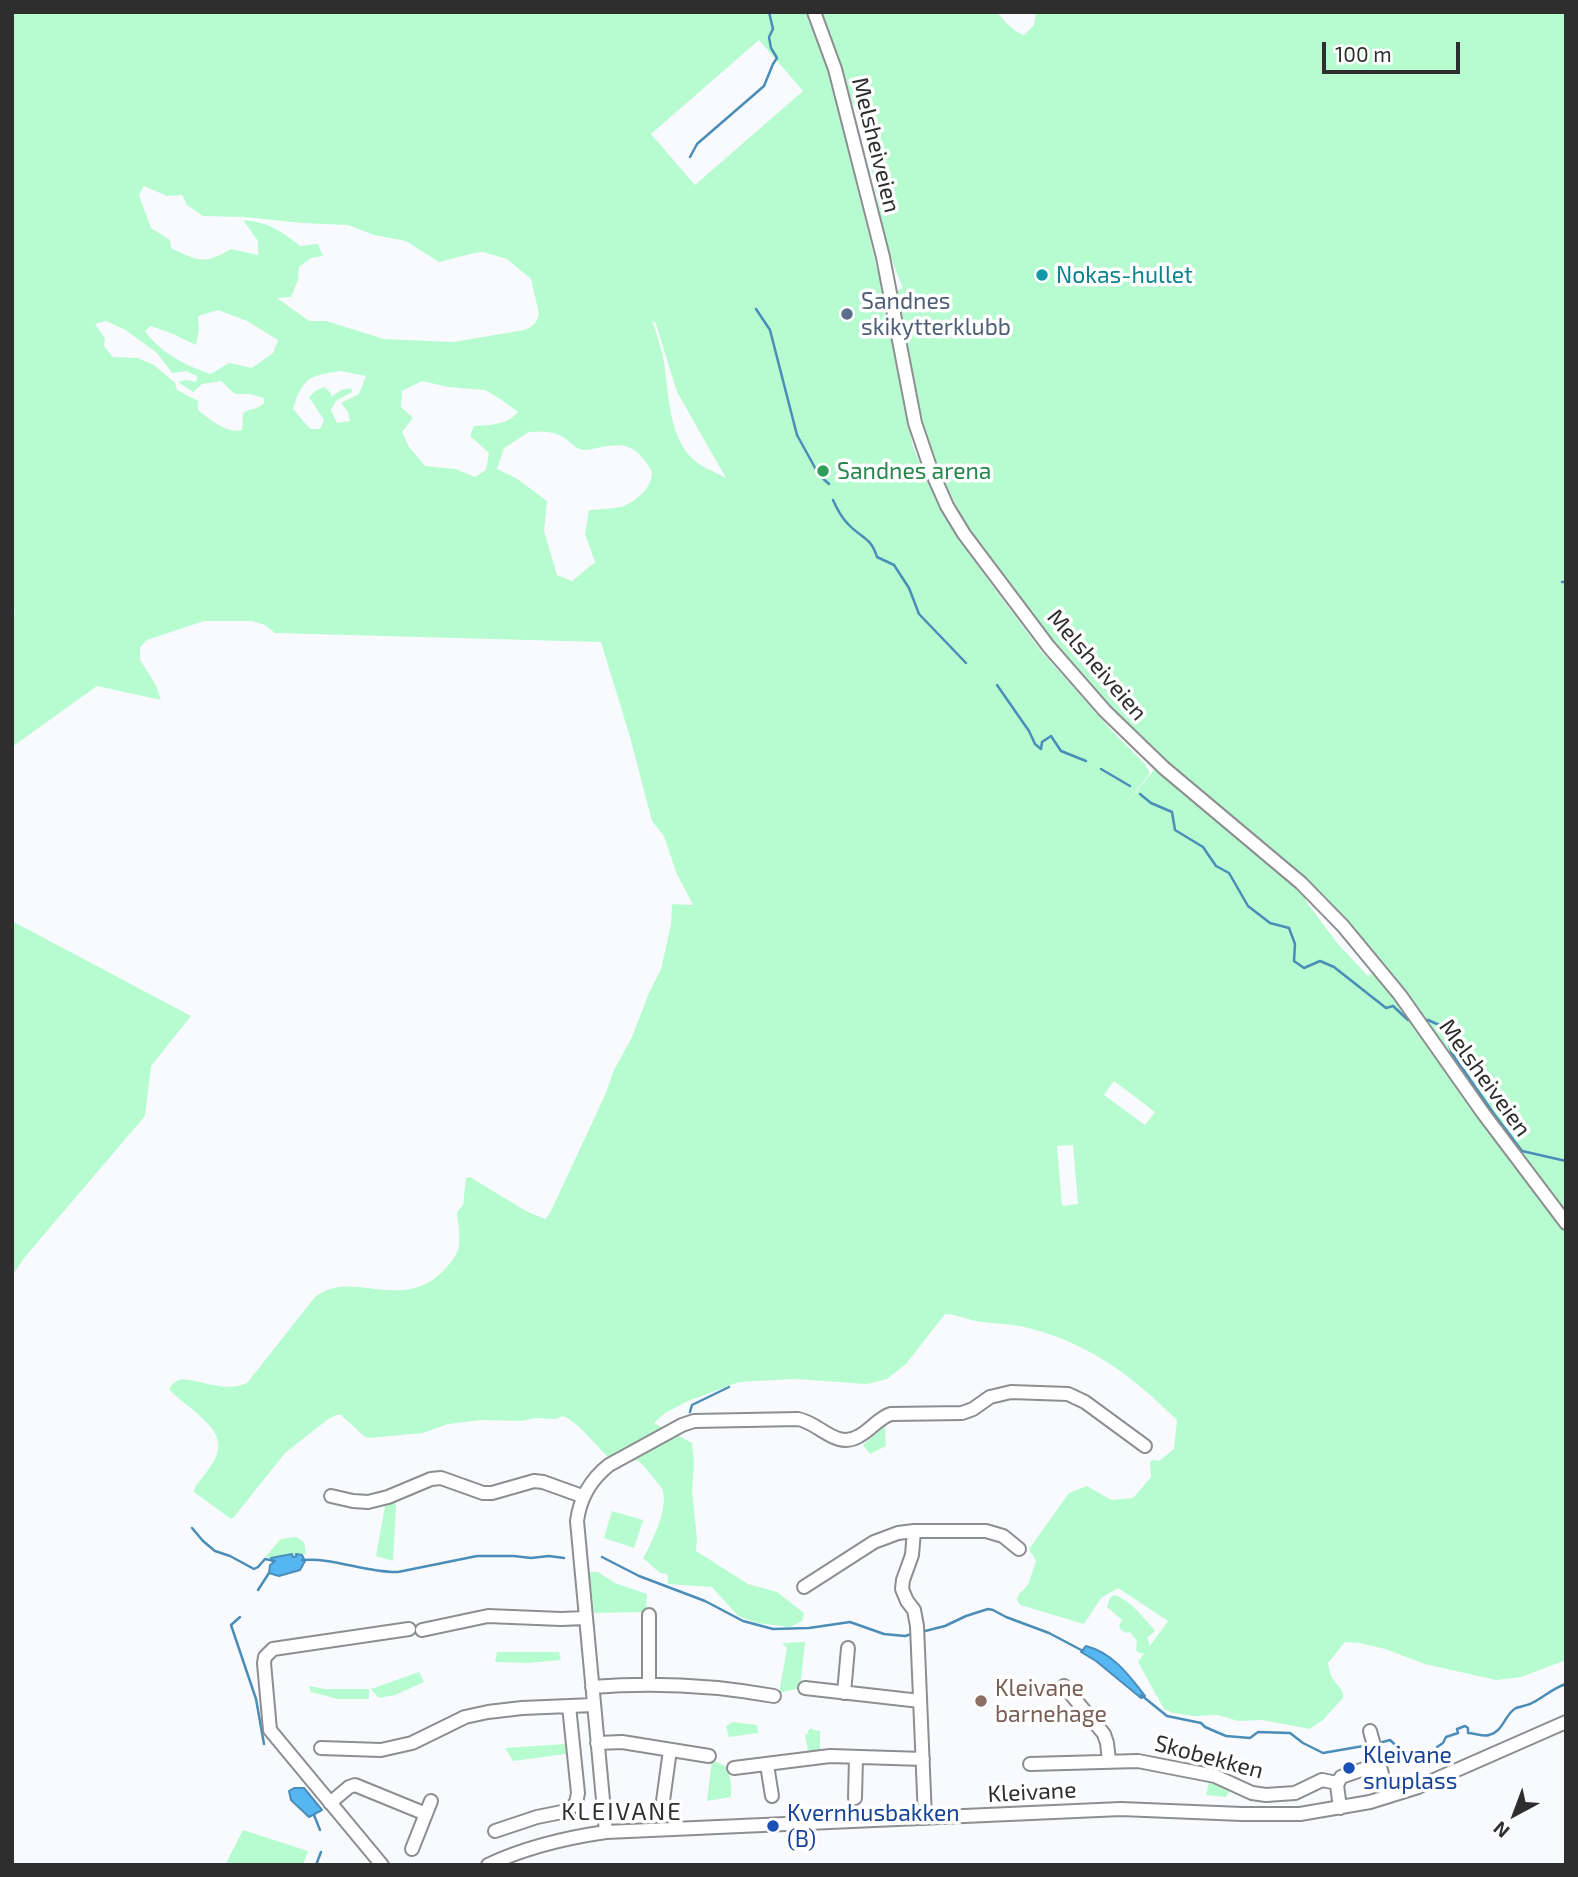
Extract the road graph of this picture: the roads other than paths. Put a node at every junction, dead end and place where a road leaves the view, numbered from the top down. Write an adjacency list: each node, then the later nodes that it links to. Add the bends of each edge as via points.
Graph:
1 (814, 12): 2 (street, Melsheiveien, via 835,69 883,257 915,423 947,506 964,534 1074,678 1105,711 1343,926 1418,1020)
2 (1566, 1223)
3 (1146, 1446): 5 (street, via 1073,1395 1011,1392 990,1397 962,1413 886,1415 858,1438 848,1440 798,1419 694,1421 609,1465)
4 (331, 1496): 5 (street, via 368,1502 441,1479 483,1493 543,1482)
5 (583, 1496): 10 (street, via 577,1530)
6 (914, 1531): 7 (street, via 986,1531 1003,1536); 8 (street, via 885,1536); 18 (street, via 902,1589 916,1616)
7 (1019, 1549)
8 (804, 1587)
9 (649, 1615): 12 (street)
10 (585, 1618): 14 (street); 40 (street, via 488,1616 272,1649 264,1663 270,1730)
11 (848, 1648): 16 (street)
12 (649, 1684): 14 (street); 17 (street)
13 (1064, 1686): 29 (street, via 1104,1734)
14 (592, 1687): 19 (street)
15 (805, 1688): 16 (street)
16 (844, 1693): 18 (street)
17 (774, 1696)
18 (920, 1701): 28 (street)
19 (593, 1705): 20 (street); 23 (street)
20 (569, 1706): 24 (street, via 465,1717 412,1742 381,1750); 44 (street, via 581,1807)
21 (1566, 1722): 36 (street, Kleivane)
22 (1370, 1731): 33 (street)
23 (597, 1743): 25 (street); 45 (street)
24 (321, 1748)
25 (670, 1750): 26 (street); 39 (street)
26 (709, 1756)
27 (856, 1758): 28 (street); 31 (street, via 814,1757); 37 (street)
28 (923, 1759): 43 (street)
29 (1109, 1761): 30 (street, Skobekken); 34 (street, Skobekken, via 1147,1762 1216,1776 1259,1794 1295,1793 1322,1780)
30 (1030, 1764)
31 (767, 1765): 32 (street); 35 (street)
32 (734, 1768)
33 (1382, 1774): 34 (street, Skobekken, via 1363,1769); 36 (street)
34 (1337, 1783): 41 (street)
35 (772, 1796)
36 (1387, 1797): 41 (street, Kleivane)
37 (855, 1798)
38 (431, 1801): 42 (street)
39 (663, 1801)
40 (330, 1803): 42 (street, via 355,1785); 47 (street)
41 (1340, 1808): 43 (street, Kleivane, via 1281,1815 1121,1809)
42 (426, 1814): 46 (street)
43 (925, 1818): 45 (street, Kleivane)
44 (495, 1831)
45 (606, 1832): 48 (street, Kleivane, via 541,1844)
46 (412, 1849)
47 (382, 1865)
48 (488, 1865)

